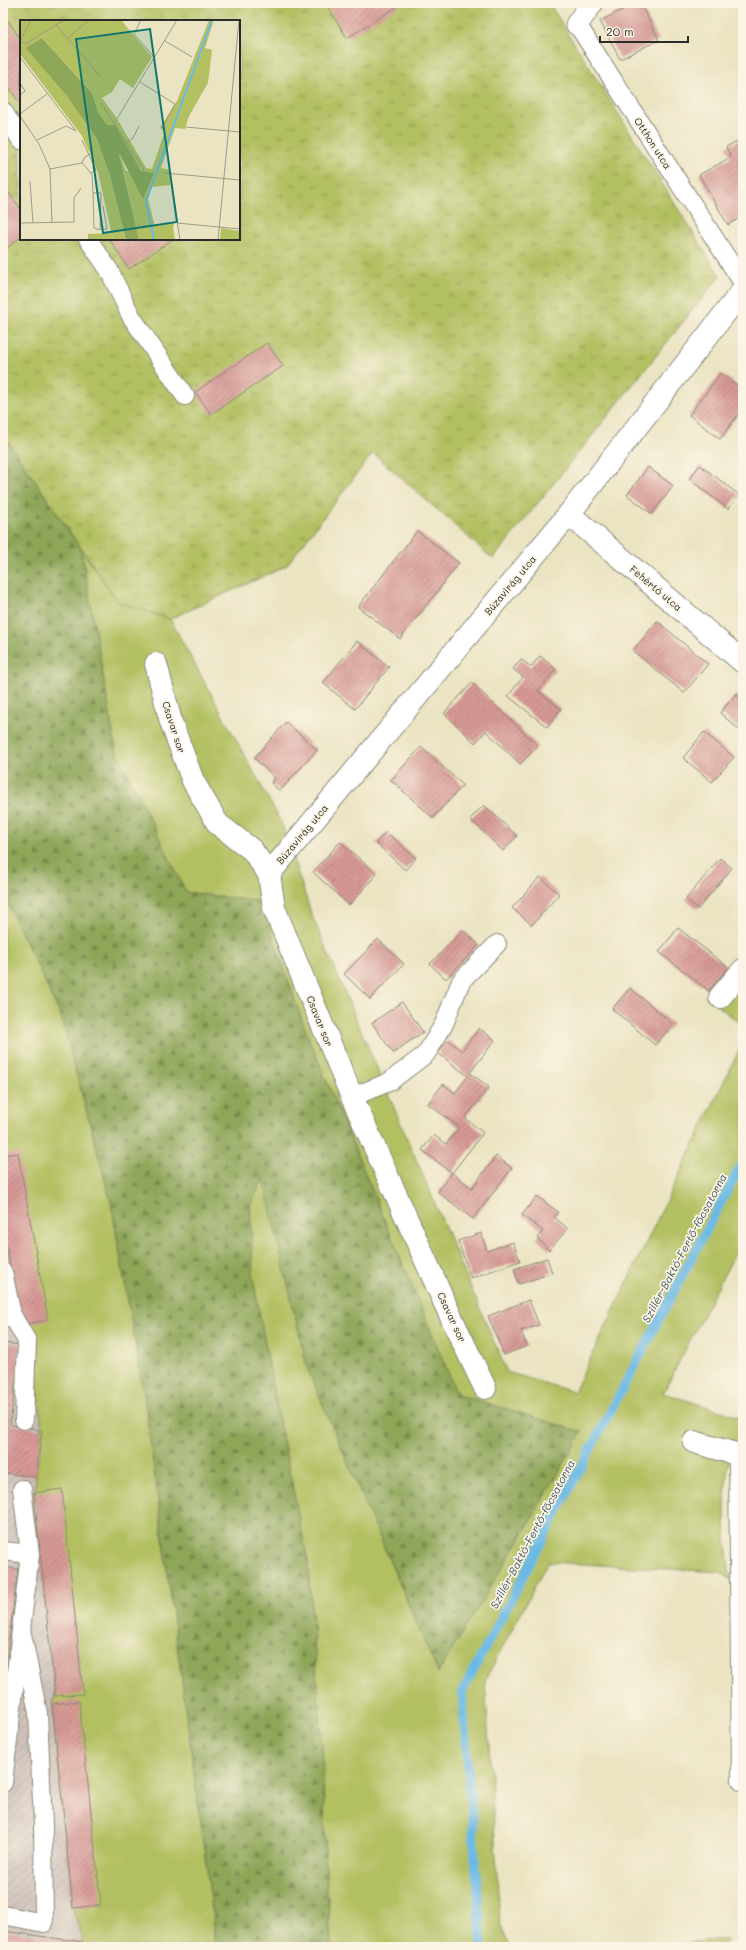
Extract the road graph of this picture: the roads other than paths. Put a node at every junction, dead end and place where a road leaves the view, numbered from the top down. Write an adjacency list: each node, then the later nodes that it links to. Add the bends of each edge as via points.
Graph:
1 (592, 3): 2 (street, Otthon utca)
2 (577, 24): 6 (lane, Otthon utca)
3 (3, 111): 4 (lane)
4 (20, 138)
5 (89, 240): 8 (lane, via 109,270 131,316)
6 (743, 283)
7 (743, 290): 9 (street, Búzavirág utca)
8 (185, 396)
9 (569, 514): 10 (street, Fehértó utca); 12 (street, Búzavirág utca)
10 (743, 662)
11 (156, 664): 12 (street, Csavar sor, via 171,722 193,782 218,824 252,850)
12 (269, 874): 16 (street, Csavar sor, via 274,908)
13 (497, 944): 16 (lane, via 461,981 444,1024 426,1054 389,1082)
14 (743, 970): 15 (street)
15 (720, 997)
16 (352, 1097): 19 (street, Csavar sor)
17 (3, 1272): 18 (lane)
18 (8, 1317): 20 (lane, via 27,1340)
19 (485, 1388)
20 (24, 1420)
21 (694, 1442): 22 (street)
22 (741, 1455): 27 (street)
23 (22, 1489): 25 (lane)
24 (3, 1550): 25 (lane)
25 (30, 1554): 26 (lane)
26 (21, 1629): 28 (lane); 29 (lane, via 38,1713 44,1923)
27 (743, 1780)
28 (3, 1783)
29 (3, 1915)

